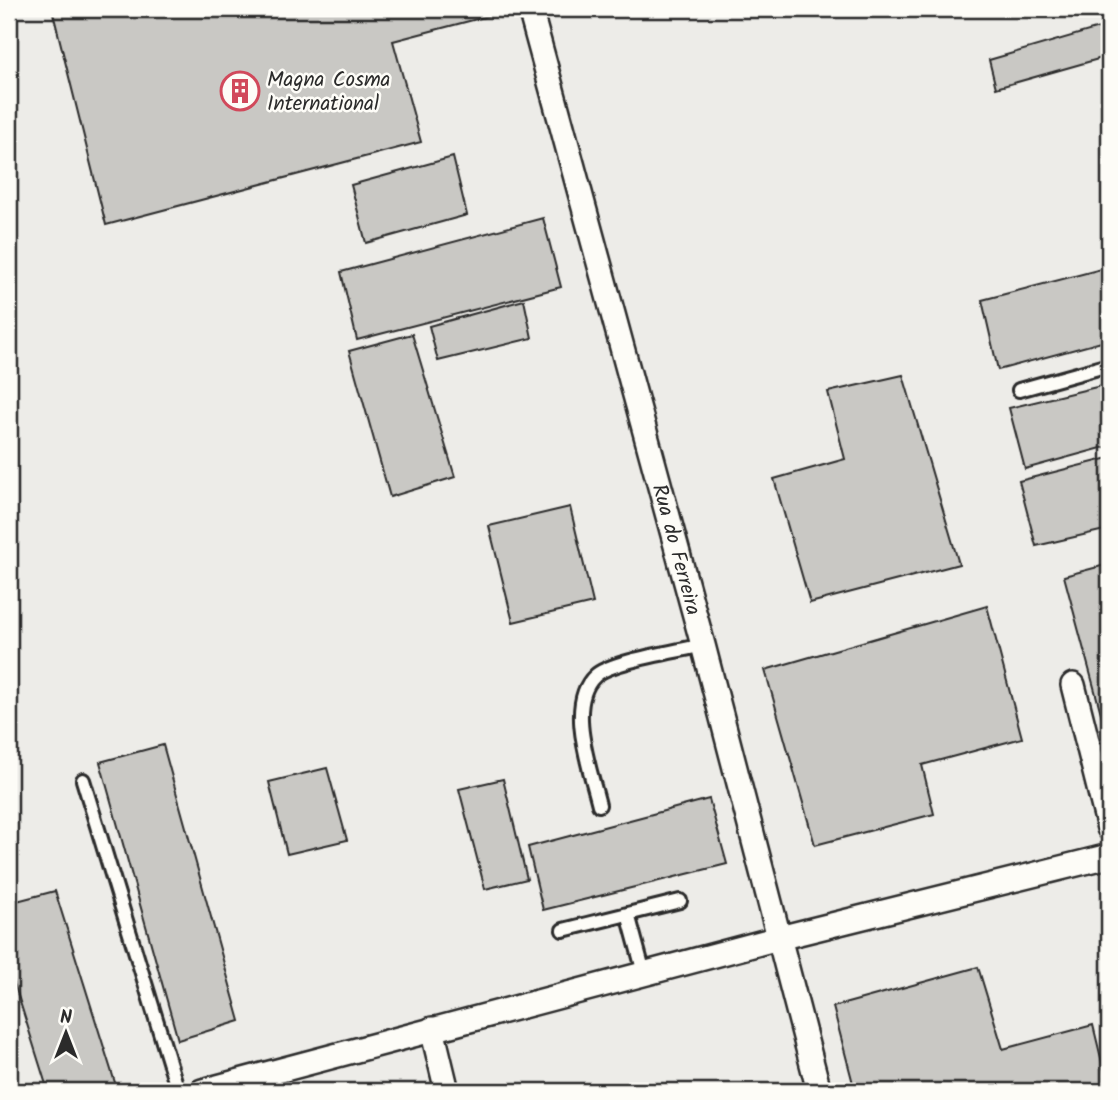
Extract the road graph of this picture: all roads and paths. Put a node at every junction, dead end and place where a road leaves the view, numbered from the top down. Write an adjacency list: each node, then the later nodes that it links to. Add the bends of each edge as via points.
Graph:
1 (530, 9): 4 (street, Rua do Ferreira)
2 (1109, 365): 3 (lane)
3 (1019, 390)
4 (703, 645): 7 (lane, via 611,667 595,675 586,688 580,728); 13 (street, Rua do Ferreira)
5 (1073, 685): 8 (street)
6 (83, 780): 16 (lane)
7 (598, 805)
8 (1109, 828)
9 (1109, 856): 13 (street)
10 (680, 901): 11 (lane)
11 (628, 914): 12 (lane); 14 (lane)
12 (563, 930)
13 (779, 937): 14 (street); 19 (street, Rua do Ferreira)
14 (644, 973): 15 (street)
15 (432, 1029): 17 (street); 18 (street)
16 (178, 1091)
17 (202, 1091)
18 (447, 1091)
19 (819, 1091)

